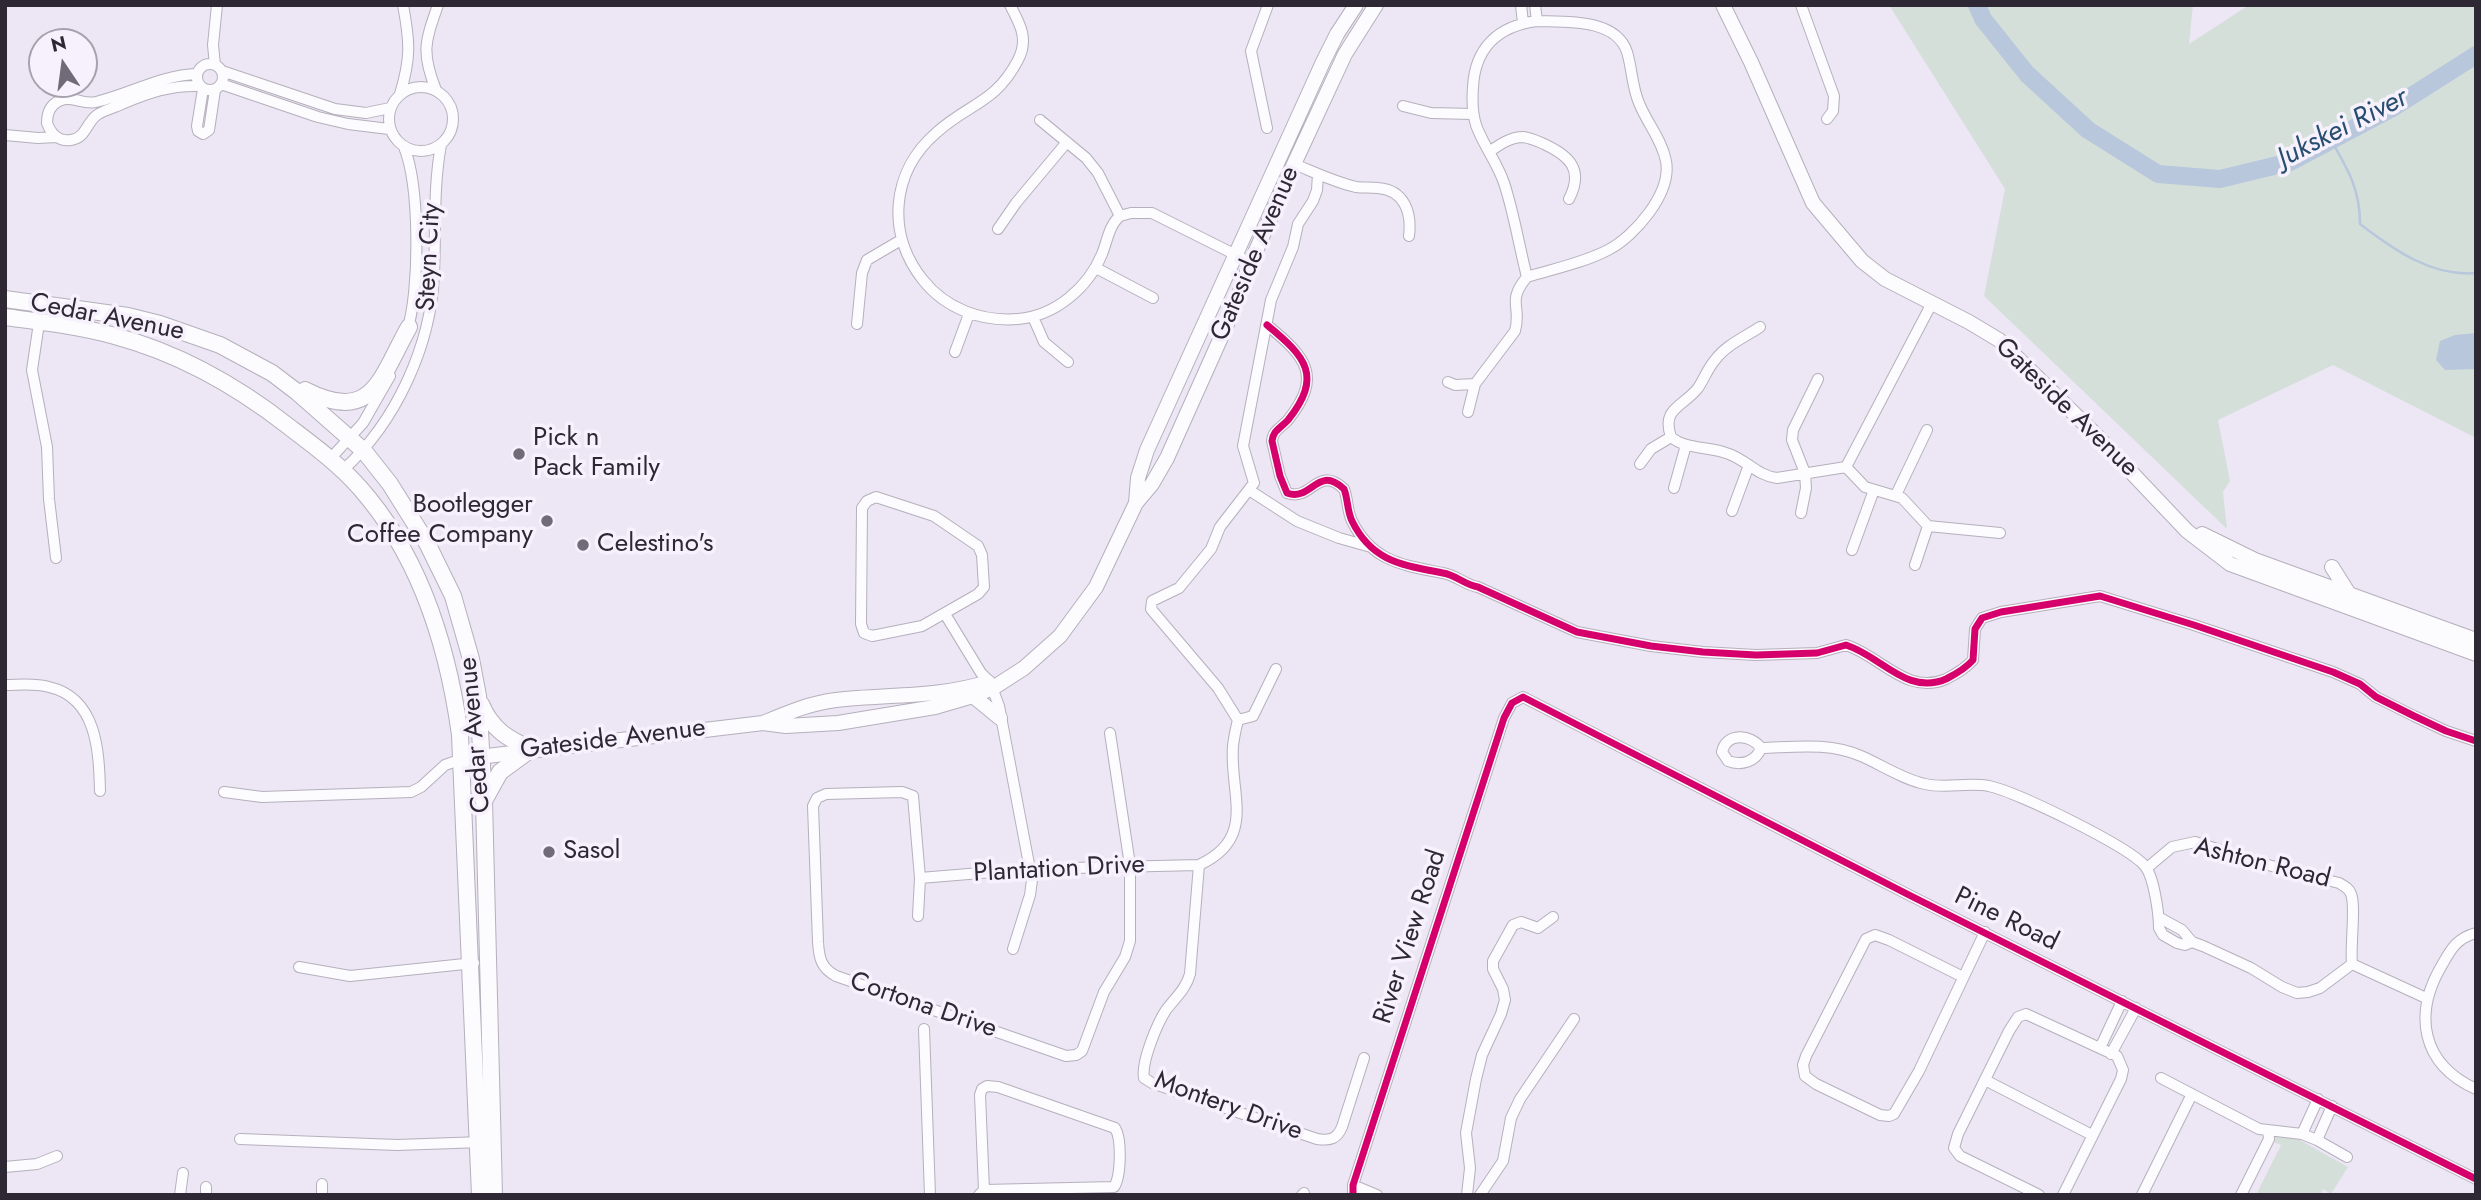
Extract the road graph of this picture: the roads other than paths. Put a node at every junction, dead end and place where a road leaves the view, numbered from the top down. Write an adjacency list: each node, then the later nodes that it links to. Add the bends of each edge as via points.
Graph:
1 (217, 5): 15 (street)
2 (403, 5): 19 (street, via 410,52)
3 (438, 5): 18 (street, via 425,47)
4 (1010, 5): 39 (street, via 1024,42 1017,62 999,89 937,132 904,175 898,204)
5 (1268, 5): 26 (street, via 1251,51)
6 (1356, 5): 40 (street, Gateside Avenue, via 1323,62)
7 (1376, 5): 33 (street, Gateside Avenue, via 1345,54)
8 (1521, 5): 14 (street)
9 (1535, 5): 13 (street)
10 (1715, 5): 12 (street, Gateside Avenue)
11 (1801, 5): 23 (street, via 1834,96)
12 (1726, 11): 47 (street, Gateside Avenue, via 1813,203 1875,273)
13 (1536, 21): 14 (street); 43 (street, via 1587,25 1618,37 1667,171 1656,203 1612,248)
14 (1523, 23): 22 (street, via 1501,32 1484,48 1475,69)
15 (215, 67): 16 (street, via 200,68); 17 (street); 21 (street, via 350,112)
16 (197, 74): 17 (street); 28 (street, via 95,103 63,99 47,117)
17 (210, 87): 25 (street, via 348,124); 28 (street, via 173,86 150,92 94,117 74,140 62,140)
18 (436, 90): 19 (street, via 421,86); 30 (street, via 451,106 453,116 448,137)
19 (400, 94): 21 (street)
20 (1403, 106): 22 (street, via 1431,113)
21 (390, 108): 25 (street)
22 (1473, 114): 32 (street)
23 (1828, 119)
24 (1040, 120): 29 (street)
25 (389, 128): 31 (street)
26 (1267, 128)
27 (5, 132): 28 (street, via 38,138)
28 (52, 133)
29 (1067, 142): 36 (street, via 1098,173); 37 (street)
30 (440, 145): 31 (street, via 423,151); 67 (street, Steyn City, via 434,189 434,274 426,328 403,388)
31 (404, 147): 54 (street, Steyn City, via 412,177 416,248)
32 (1489, 152): 35 (street, via 1525,137 1553,148 1574,167 1576,183); 43 (street, via 1509,199)
33 (1294, 164): 34 (street); 41 (street, Gateside Avenue)
34 (1318, 174): 38 (street, via 1397,195 1404,200 1411,221); 53 (street, via 1313,201 1298,224 1271,300)
35 (1569, 199)
36 (1120, 216): 40 (street, via 1152,214); 42 (street)
37 (998, 229)
38 (1409, 236)
39 (901, 240): 48 (street, via 926,284); 52 (street, via 867,260)
40 (1237, 255): 41 (street); 78 (street, Gateside Avenue, via 1147,450)
41 (1251, 262): 78 (street, Gateside Avenue, via 1167,458)
42 (1096, 268): 44 (street); 50 (street, via 1063,303)
43 (1527, 277): 61 (street, via 1515,296 1515,331)
44 (1153, 298)
45 (5, 299): 46 (main road, Cedar Avenue)
46 (41, 303): 51 (street); 58 (main road, Cedar Avenue, via 160,324 220,345)
47 (1932, 303): 71 (street); 81 (street, Gateside Avenue, via 2010,350)
48 (970, 314): 50 (street, via 1003,320); 56 (street)
49 (5, 317): 51 (main road, Cedar Avenue)
50 (1033, 317): 57 (street, via 1044,342)
51 (39, 321): 68 (main road, Cedar Avenue, via 159,351 249,396); 86 (street, via 32,370 47,447)
52 (858, 324)
53 (1267, 325): 75 (street, via 1243,446 1254,483); 84 (street, via 1299,356 1308,379 1296,410 1273,435 1283,486 1292,495 1320,481 1339,484 1353,522)
54 (409, 327): 58 (main road, via 375,387 354,402 323,400); 65 (street, Steyn City, via 385,385)
55 (1760, 327): 64 (street, via 1723,351 1698,388 1671,413)
56 (955, 352)
57 (1068, 362)
58 (271, 373): 65 (main road, Cedar Avenue)
59 (1818, 379): 73 (street, via 1793,430 1794,449)
60 (1448, 382): 61 (street)
61 (1475, 384): 62 (street)
62 (1468, 412)
63 (1927, 430): 77 (street)
64 (1671, 437): 66 (street); 69 (street, via 1651,449)
65 (351, 438): 67 (main road, Cedar Avenue); 68 (street, Steyn City)
66 (1686, 445): 70 (street, via 1727,453); 74 (street)
67 (364, 451): 72 (street, Steyn City); 96 (main road, Cedar Avenue, via 409,512 442,570 464,630)
68 (331, 458): 72 (main road, Cedar Avenue)
69 (1640, 464)
70 (1749, 465): 73 (street, via 1768,478); 79 (street)
71 (1846, 467): 73 (street); 76 (street)
72 (343, 470): 107 (main road, Cedar Avenue, via 395,536 429,606 454,694)
73 (1805, 473): 80 (street)
74 (1674, 488)
75 (1249, 490): 84 (street, via 1297,521); 100 (street, via 1179,588 1152,601 1151,609 1218,688)
76 (1874, 491): 77 (street); 85 (street)
77 (1896, 495): 82 (street)
78 (1136, 503): 94 (street, Gateside Avenue, via 1108,565 1073,621 1041,653)
79 (1732, 511)
80 (1801, 513)
81 (2178, 519): 89 (street, Gateside Avenue, via 2242,555); 92 (street, Gateside Avenue, via 2212,551 2247,572)
82 (1928, 526): 83 (street); 87 (street)
83 (2000, 533)
84 (1371, 547): 103 (street, via 1397,564 1449,574 1577,632 1729,654 1817,653 1846,645 1905,679 1929,685 1953,676 1973,660 1975,629 1982,618 2100,596 2333,672 2414,716)
85 (1852, 550)
86 (57, 558)
87 (1915, 565)
88 (2332, 567): 89 (street)
89 (2348, 594): 91 (street, Gateside Avenue)
90 (946, 614): 90 (street, via 922,626 872,636 864,633 862,508 867,500 876,498 934,516 978,546 984,587); 94 (street, via 981,673)
91 (2476, 640)
92 (2476, 654)
93 (1276, 669): 100 (street, via 1253,716)
94 (995, 683): 97 (street, Gateside Avenue); 99 (street); 101 (street, Gateside Avenue, via 941,693 835,700 804,706)
95 (5, 685): 108 (street, via 50,687 84,710 98,748)
96 (478, 696): 105 (main road, via 499,733); 106 (main road, Cedar Avenue)
97 (973, 696): 99 (street); 101 (street, Gateside Avenue, via 838,723)
98 (1520, 698): 118 (street, Pine Road); 150 (street, River View Road, via 1504,718)
99 (1000, 718): 114 (street)
100 (1238, 719): 112 (street, via 1233,747 1236,818 1222,850)
101 (763, 723): 105 (street, Gateside Avenue)
102 (1110, 733): 111 (street, Cortona Drive)
103 (2476, 741)
104 (1761, 748): 113 (street, via 1837,748 1920,783 2001,790 2073,822)
105 (532, 750): 106 (street, Gateside Avenue); 110 (main road, via 500,772)
106 (481, 756): 107 (street, Gateside Avenue); 110 (main road, Cedar Avenue)
107 (462, 759): 109 (street, via 444,765 411,792 262,797); 121 (main road, Cedar Avenue)
108 (100, 791)
109 (224, 792)
110 (484, 801): 121 (main road, Cedar Avenue)
111 (1130, 865): 112 (street, Plantation Drive); 114 (street, Plantation Drive); 115 (street, Cortona Drive, via 1129,949 1104,992 1085,1047 1072,1056 836,976 822,965 813,813 817,798 826,794 911,793)
112 (1199, 865): 132 (street, Montery Drive, via 1190,974 1161,1020 1143,1065 1144,1078 1326,1140 1342,1127)
113 (2147, 868): 122 (street, via 2163,935 2182,944 2192,942 2225,955 2297,993 2320,988); 122 (street, Ashton Road, via 2172,847 2195,842 2339,883 2353,899)
114 (1029, 869): 115 (street, Plantation Drive); 120 (street, via 1030,895)
115 (920, 878): 116 (street, Cortona Drive)
116 (918, 916)
117 (1553, 917): 157 (street, via 1538,928 1521,922 1510,929 1494,956 1492,965 1505,996 1481,1057 1466,1131 1470,1165)
118 (1985, 932): 124 (street); 126 (street, Pine Road)
119 (2476, 933): 125 (street, via 2455,943)
120 (1013, 949)
121 (479, 963): 123 (street, via 349,976); 144 (main road, Cedar Avenue)
122 (2352, 964): 125 (street)
123 (299, 967)
124 (1963, 977): 124 (street, via 1894,1114 1880,1115 1805,1076 1806,1056 1866,939 1875,935 1889,940)
125 (2426, 998): 135 (street, via 2425,1018 2435,1056 2448,1072)
126 (2122, 1001): 127 (street, Pine Road); 130 (street)
127 (2136, 1008): 131 (street); 137 (street, Pine Road)
128 (1574, 1019): 158 (street, via 1520,1099 1511,1118 1503,1161)
129 (924, 1029): 155 (street)
130 (2100, 1048): 131 (street); 134 (street, via 2022,1015 2015,1020)
131 (2111, 1054): 141 (street, via 2121,1061 2123,1075)
132 (1364, 1058)
133 (2161, 1078): 136 (street)
134 (1985, 1080): 141 (street); 159 (street, via 1958,1134 1955,1151)
135 (2476, 1088)
136 (2192, 1094): 139 (street); 161 (street)
137 (2318, 1099): 138 (street, Pine Road); 140 (street)
138 (2332, 1106): 143 (street); 149 (street, Pine Road)
139 (2268, 1130): 140 (street); 162 (street, via 2269,1139)
140 (2301, 1134): 143 (street)
141 (2092, 1135): 160 (street)
142 (240, 1139): 144 (street)
143 (2317, 1140): 146 (street)
144 (485, 1142): 153 (main road, Cedar Avenue); 154 (main road, Cedar Avenue)
145 (57, 1156): 147 (street, via 37,1164)
146 (2347, 1157)
147 (5, 1167)
148 (183, 1173): 152 (street)
149 (2476, 1179)
150 (1353, 1190): 156 (street)
151 (981, 1193): 151 (street, via 1114,1187 1118,1132 988,1086 980,1095)
152 (180, 1195)
153 (480, 1195)
154 (494, 1195)
155 (930, 1195)
156 (1377, 1195)
157 (1466, 1195)
158 (1480, 1195)
159 (2039, 1195)
160 (2063, 1195)
161 (2142, 1195)
162 (2241, 1195)

